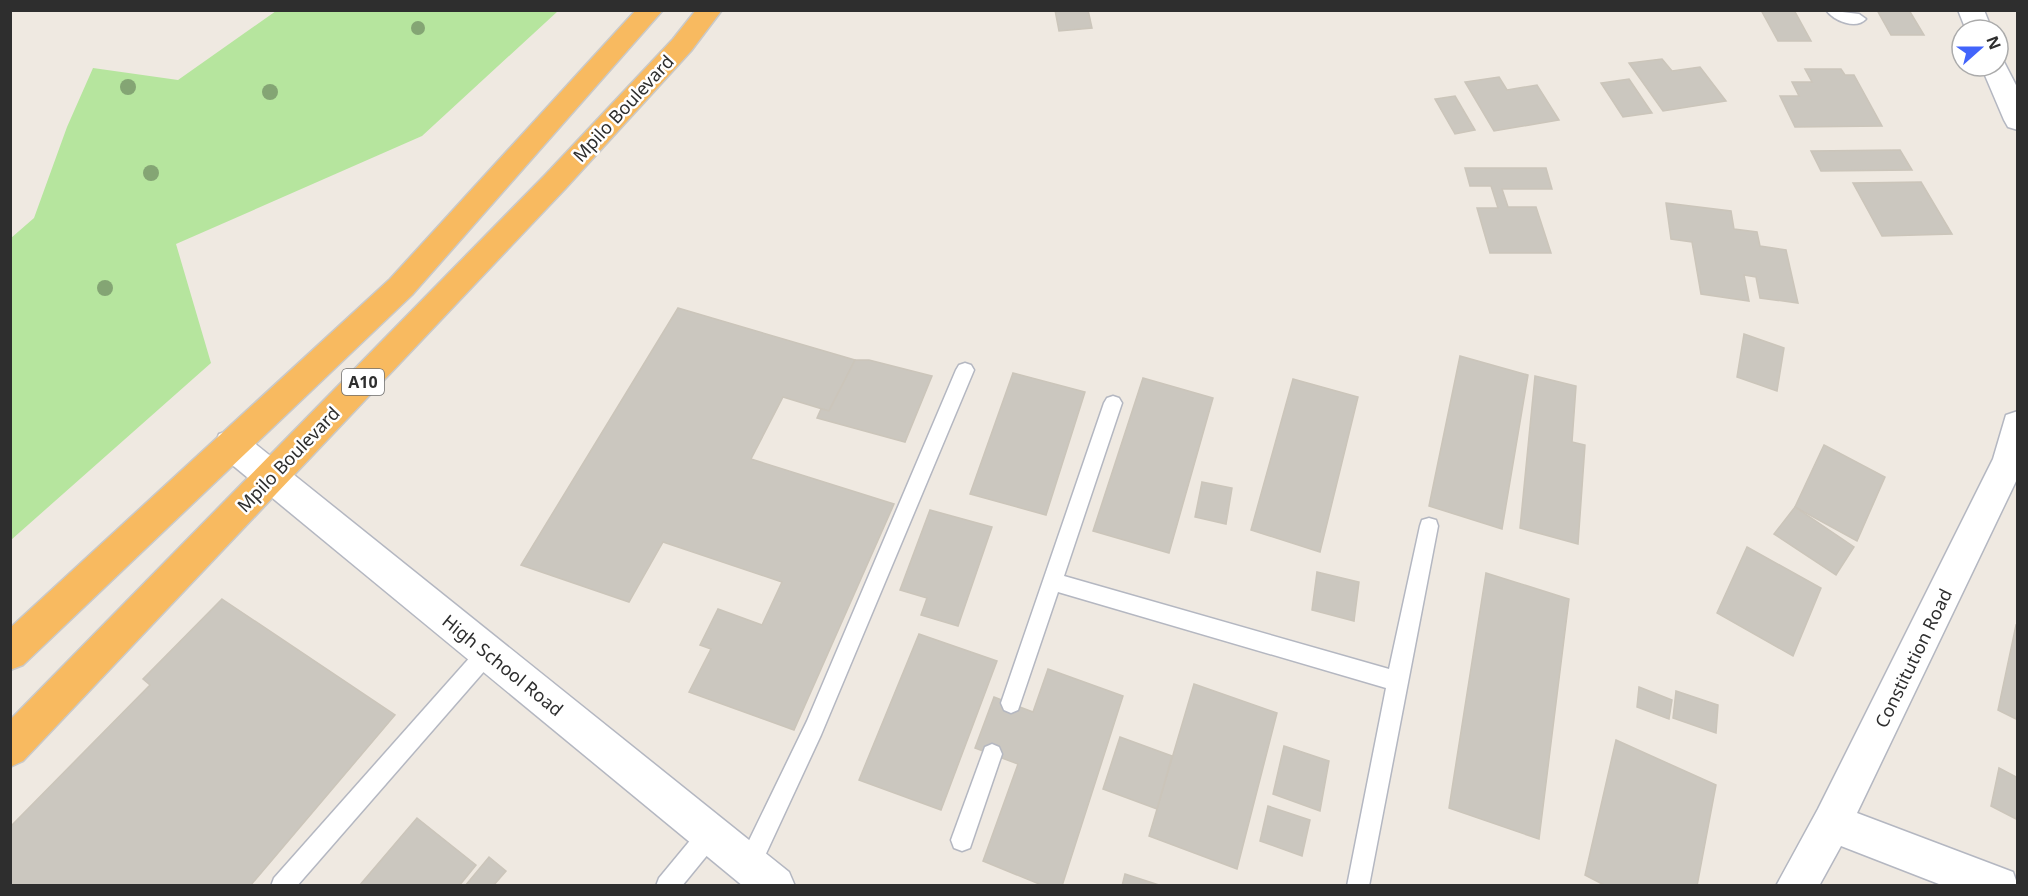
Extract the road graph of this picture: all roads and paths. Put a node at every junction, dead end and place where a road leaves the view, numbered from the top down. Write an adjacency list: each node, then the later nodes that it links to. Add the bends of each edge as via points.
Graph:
1 (651, 10): 10 (highway, A10, via 400,287)
2 (710, 10): 11 (highway, Mpilo Boulevard / A10, via 538,200)
3 (1833, 10): 4 (lane, via 1839,16)
4 (1859, 20)
5 (1999, 78): 6 (street)
6 (2018, 120)
7 (965, 370): 23 (lane, via 814,728)
8 (1113, 403): 13 (lane)
9 (2018, 425): 20 (street, Constitution Road, via 2009,460)
10 (231, 444): 11 (street, High School Road); 14 (highway, A10)
11 (271, 476): 15 (street, High School Road); 18 (highway, Mpilo Boulevard / A10)
12 (1429, 526): 16 (lane)
13 (1053, 582): 16 (lane); 17 (lane)
14 (10, 653)
15 (487, 653): 21 (street, High School Road); 25 (lane)
16 (1397, 681): 27 (lane)
17 (1011, 704)
18 (10, 748)
19 (992, 754): 22 (lane)
20 (1832, 823): 24 (street); 28 (street, Constitution Road)
21 (710, 834): 23 (street, High School Road); 26 (lane)
22 (962, 840)
23 (762, 875)
24 (1951, 878): 29 (street)
25 (282, 885)
26 (667, 885)
27 (1358, 885)
28 (1796, 885)
29 (1999, 885)

